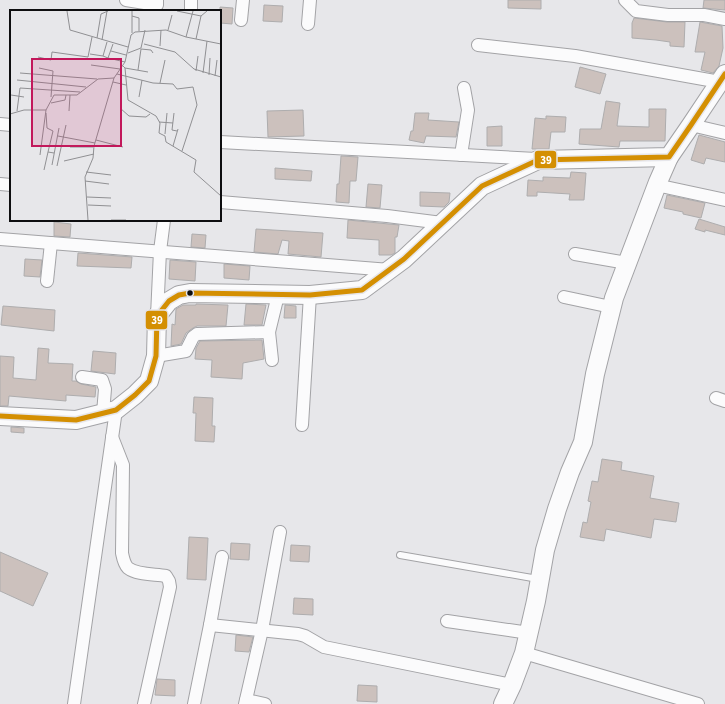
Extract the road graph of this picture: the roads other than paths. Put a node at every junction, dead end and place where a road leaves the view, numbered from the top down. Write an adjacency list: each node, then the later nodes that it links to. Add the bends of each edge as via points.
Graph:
1 (126, 0): 2 (street, via 157,5)
2 (157, 0)
3 (243, 0): 7 (street)
4 (310, 0): 8 (street)
5 (625, 0): 6 (street, via 636,11 668,15 704,15)
6 (725, 19)
7 (241, 20)
8 (308, 24)
9 (478, 44): 10 (street)
10 (722, 78): 14 (main road)
11 (464, 88): 17 (street, via 468,110)
12 (0, 124): 13 (street)
13 (10, 125)
14 (691, 125): 15 (street); 18 (main road)
15 (725, 133)
16 (221, 142): 17 (street)
17 (461, 155): 19 (street)
18 (669, 157): 19 (main road); 22 (main road)
19 (538, 160): 26 (main road, via 482,186)
20 (0, 184): 21 (street)
21 (10, 185)
22 (656, 185): 23 (street); 31 (main road)
23 (725, 200)
24 (221, 202): 26 (street, via 394,216)
25 (164, 221): 29 (street)
26 (442, 223): 32 (main road)
27 (0, 239): 28 (street)
28 (51, 243): 29 (street); 33 (street)
29 (160, 251): 32 (street); 38 (street)
30 (575, 254): 31 (street)
31 (627, 263): 37 (main road)
32 (390, 270): 35 (main road, via 362,290)
33 (47, 281)
34 (278, 295): 35 (main road); 38 (main road, via 190,293 179,295 169,301); 39 (street)
35 (310, 295): 45 (street)
36 (564, 297): 37 (street)
37 (611, 308): 50 (main road, via 595,374 583,442 557,509)
38 (157, 316): 40 (main road)
39 (269, 332): 40 (street, via 197,334 186,351); 41 (street)
40 (156, 356): 43 (main road, via 149,381 135,395)
41 (272, 360)
42 (82, 377): 43 (street, via 102,380)
43 (110, 412): 44 (main road, via 76,420); 46 (street)
44 (0, 416)
45 (302, 425)
46 (112, 437): 58 (street); 59 (street, via 123,465 124,562 129,568 139,572 166,576 170,587)
47 (280, 532): 53 (street)
48 (400, 555): 50 (lane)
49 (222, 557): 52 (street)
50 (540, 579): 54 (main road)
51 (447, 621): 54 (street)
52 (210, 625): 53 (street); 60 (street)
53 (262, 630): 56 (street, via 305,636 324,648); 57 (street)
54 (529, 633): 55 (main road)
55 (524, 653): 56 (main road); 63 (street)
56 (512, 685): 62 (main road)
57 (246, 702): 61 (street)
58 (74, 704)
59 (144, 704)
60 (194, 704)
61 (265, 704)
62 (503, 704)
63 (698, 704)

